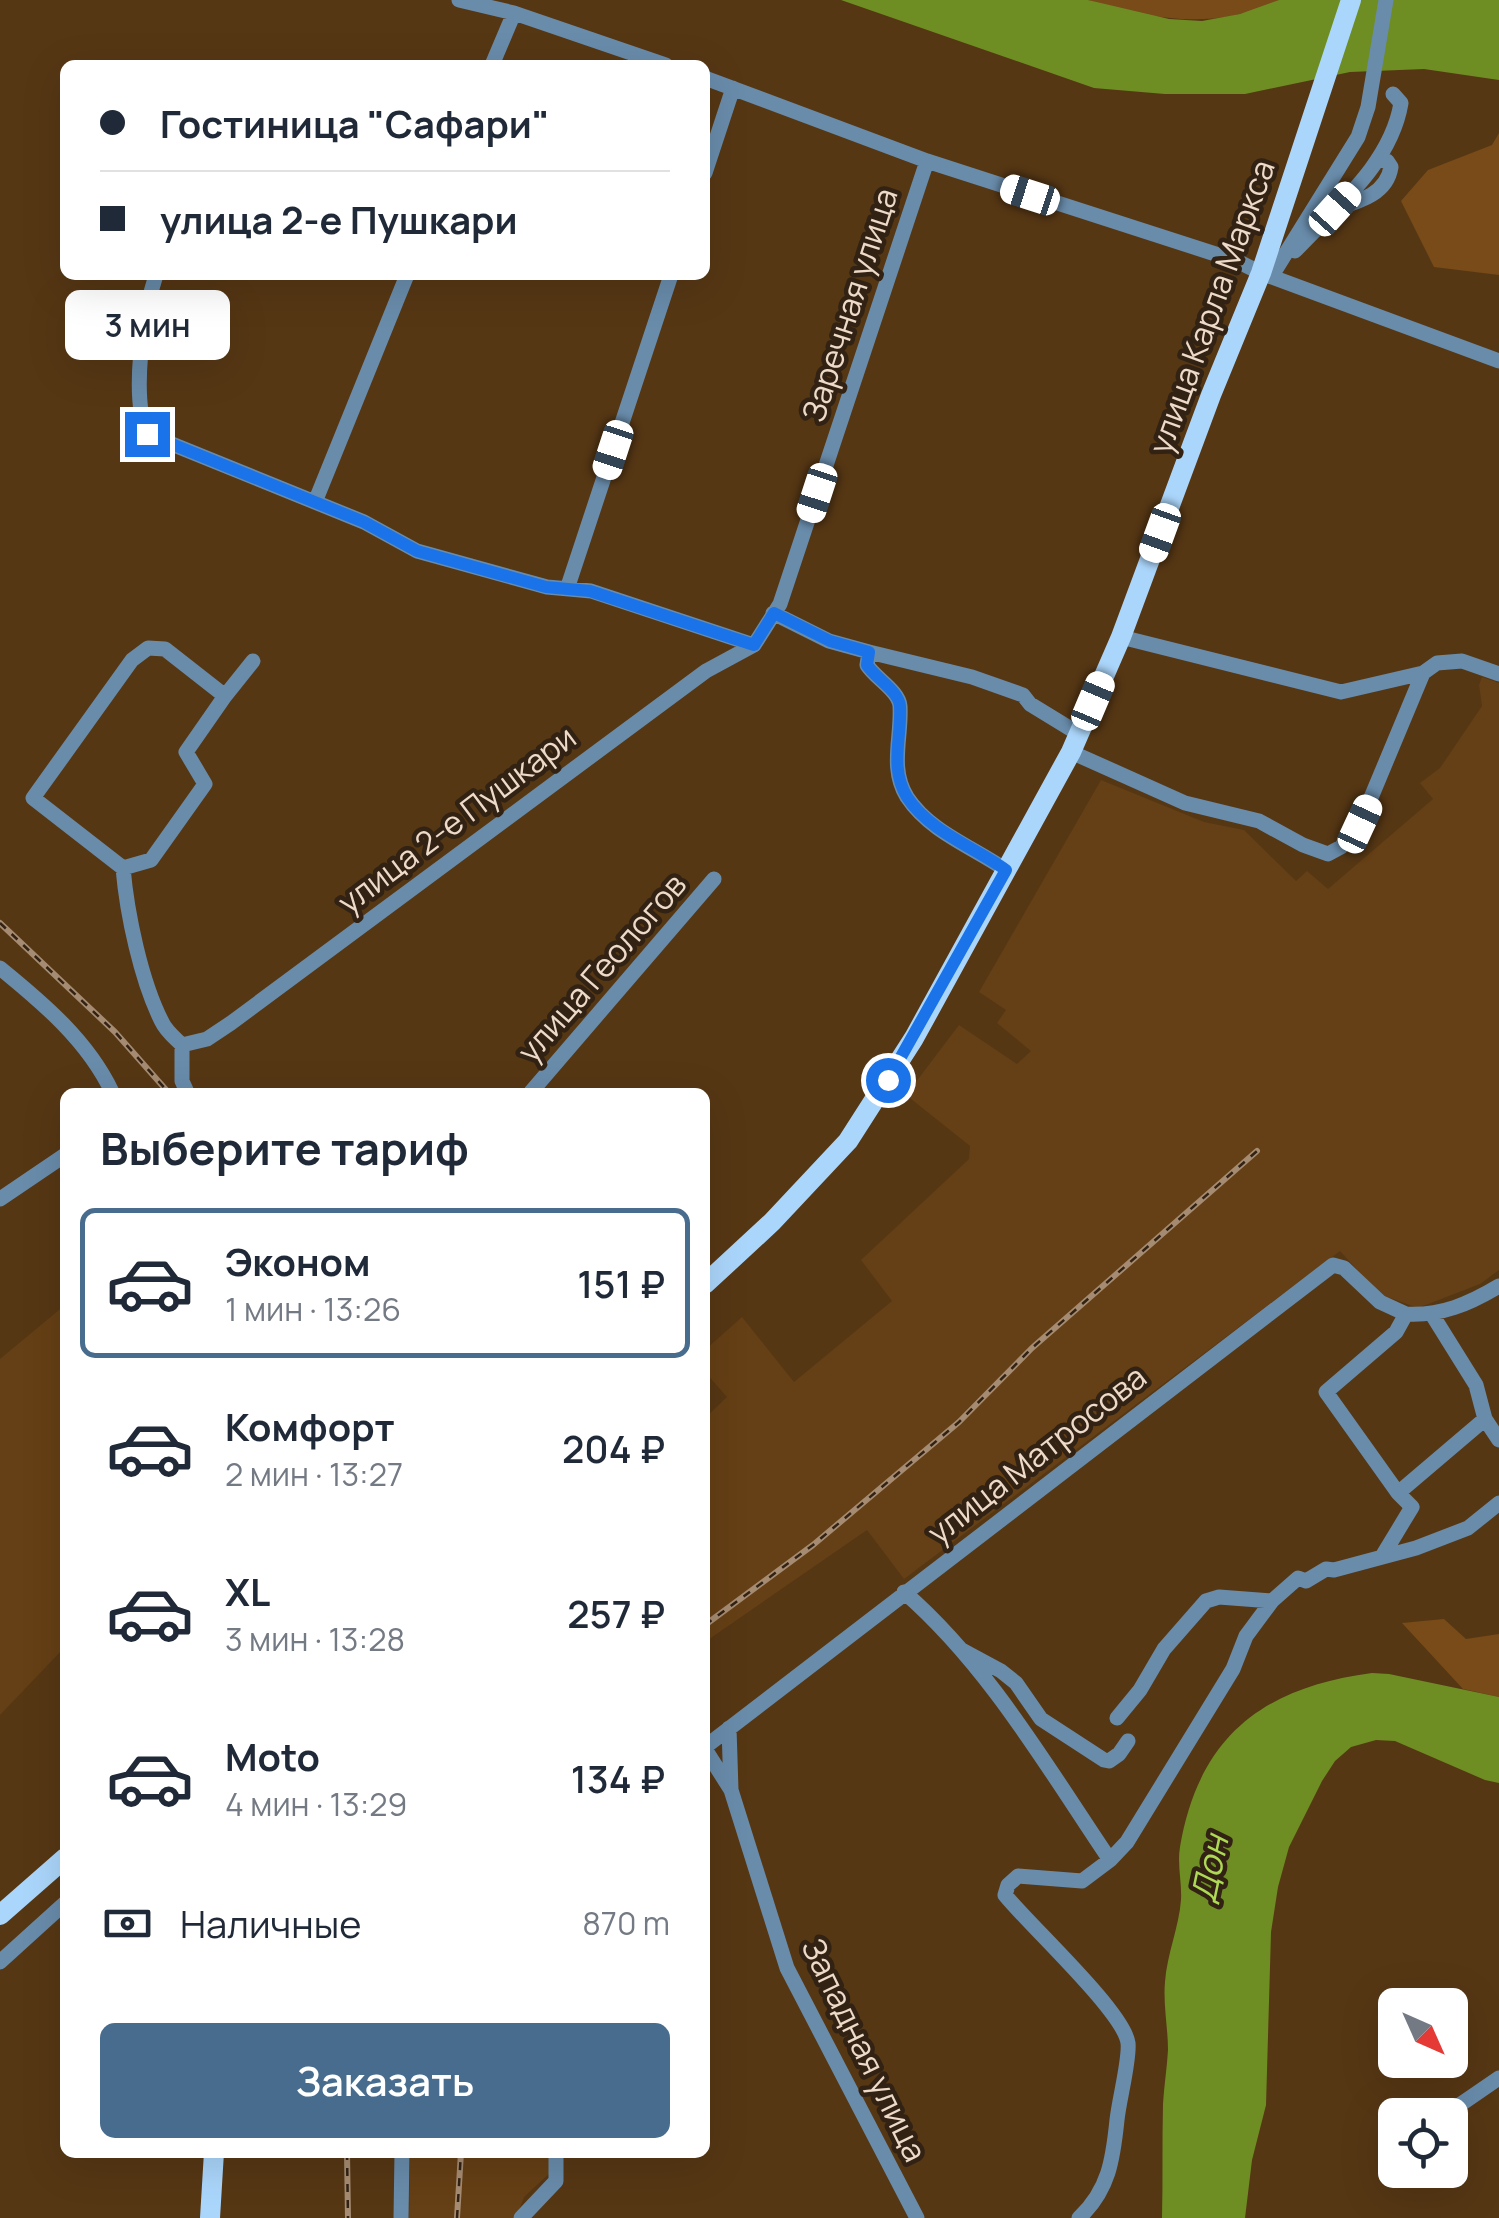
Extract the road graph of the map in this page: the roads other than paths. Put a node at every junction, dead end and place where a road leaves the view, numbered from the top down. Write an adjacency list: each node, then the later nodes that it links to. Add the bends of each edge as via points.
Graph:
1 (458, 0): 4 (street)
2 (1351, 0): 12 (main road, улица Карла Маркса)
3 (1386, 0): 12 (street, улица Карла Маркса, via 1358,137)
4 (514, 13): 5 (street); 6 (street)
5 (494, 60)
6 (651, 60)
7 (710, 80): 8 (street)
8 (733, 88): 10 (street); 11 (street)
9 (1394, 94): 12 (street, via 1401,103 1397,125 1379,160 1292,255)
10 (710, 158)
11 (927, 161): 13 (street); 20 (street, Заречная улица)
12 (1277, 252): 13 (main road, улица Карла Маркса)
13 (1266, 275): 17 (street); 21 (main road, улица Карла Маркса, via 1211,395)
14 (154, 280): 18 (street, via 146,304 141,392 147,434)
15 (405, 280): 18 (street)
16 (669, 280): 19 (street)
17 (1499, 360)
18 (315, 502): 19 (street, via 417,551)
19 (566, 589): 22 (street)
20 (774, 613): 22 (street, Заречная улица); 23 (street)
21 (1122, 637): 25 (street, via 1341,692); 28 (main road, улица Карла Маркса)
22 (757, 639): 33 (street, улица 2-е Пушкари, via 706,670 232,1023)
23 (869, 652): 28 (street, via 1023,695); 30 (street, via 867,665 900,705 896,750 904,792 949,836)
24 (252, 661): 27 (street)
25 (1422, 672): 26 (street, via 1462,661); 28 (street, via 1360,824 1328,854 1259,822 1185,803)
26 (1499, 674)
27 (226, 696): 29 (street, via 186,752 206,784 151,860); 29 (street, via 165,650 148,648 132,660 33,798)
28 (1075, 743): 30 (main road, улица Карла Маркса)
29 (123, 868): 33 (street, via 127,909 152,996 163,1025)
30 (1006, 870): 39 (main road, улица Карла Маркса, via 848,1142)
31 (714, 880): 36 (street, улица Геологов)
32 (0, 968): 34 (street, via 82,1046)
33 (182, 1045): 35 (street)
34 (109, 1088)
35 (186, 1088)
36 (534, 1088)
37 (60, 1159): 38 (street)
38 (0, 1198)
39 (710, 1279)
40 (1499, 1286): 42 (street)
41 (1406, 1314): 42 (street); 45 (street, via 1396,1332 1326,1392); 48 (street, улица Матросова, via 1333,1265)
42 (1433, 1316): 43 (street, via 1476,1385)
43 (1485, 1418): 44 (street); 45 (street)
44 (1499, 1440)
45 (1398, 1493): 47 (street, via 1412,1507)
46 (1499, 1504): 47 (street, via 1468,1528)
47 (1383, 1555): 49 (street, via 1298,1578)
48 (904, 1592): 50 (street); 54 (street, улица Матросова)
49 (1272, 1601): 52 (street, via 1206,1601); 59 (street, via 1128,1842)
50 (961, 1650): 51 (street); 53 (street, via 1016,1684)
51 (996, 1694): 53 (street); 59 (street)
52 (1117, 1718)
53 (1046, 1723): 55 (street, via 1104,1760)
54 (729, 1728): 56 (street, улица Матросова); 58 (street)
55 (1128, 1741)
56 (710, 1744)
57 (710, 1756): 58 (street)
58 (732, 1790): 72 (street, Западная улица, via 786,1968)
59 (1110, 1860): 73 (street, via 1082,1881 1018,1876 1005,1895 1126,2032 1114,2156 1096,2202)
60 (60, 1862): 62 (main road)
61 (60, 1908): 63 (street)
62 (0, 1914)
63 (0, 1962)
64 (1499, 2078): 65 (street)
65 (1468, 2099)
66 (214, 2158): 69 (main road)
67 (402, 2158): 70 (street)
68 (556, 2158): 71 (street, via 556,2181)
69 (210, 2218)
70 (401, 2218)
71 (521, 2218)
72 (917, 2218)
73 (1079, 2218)

